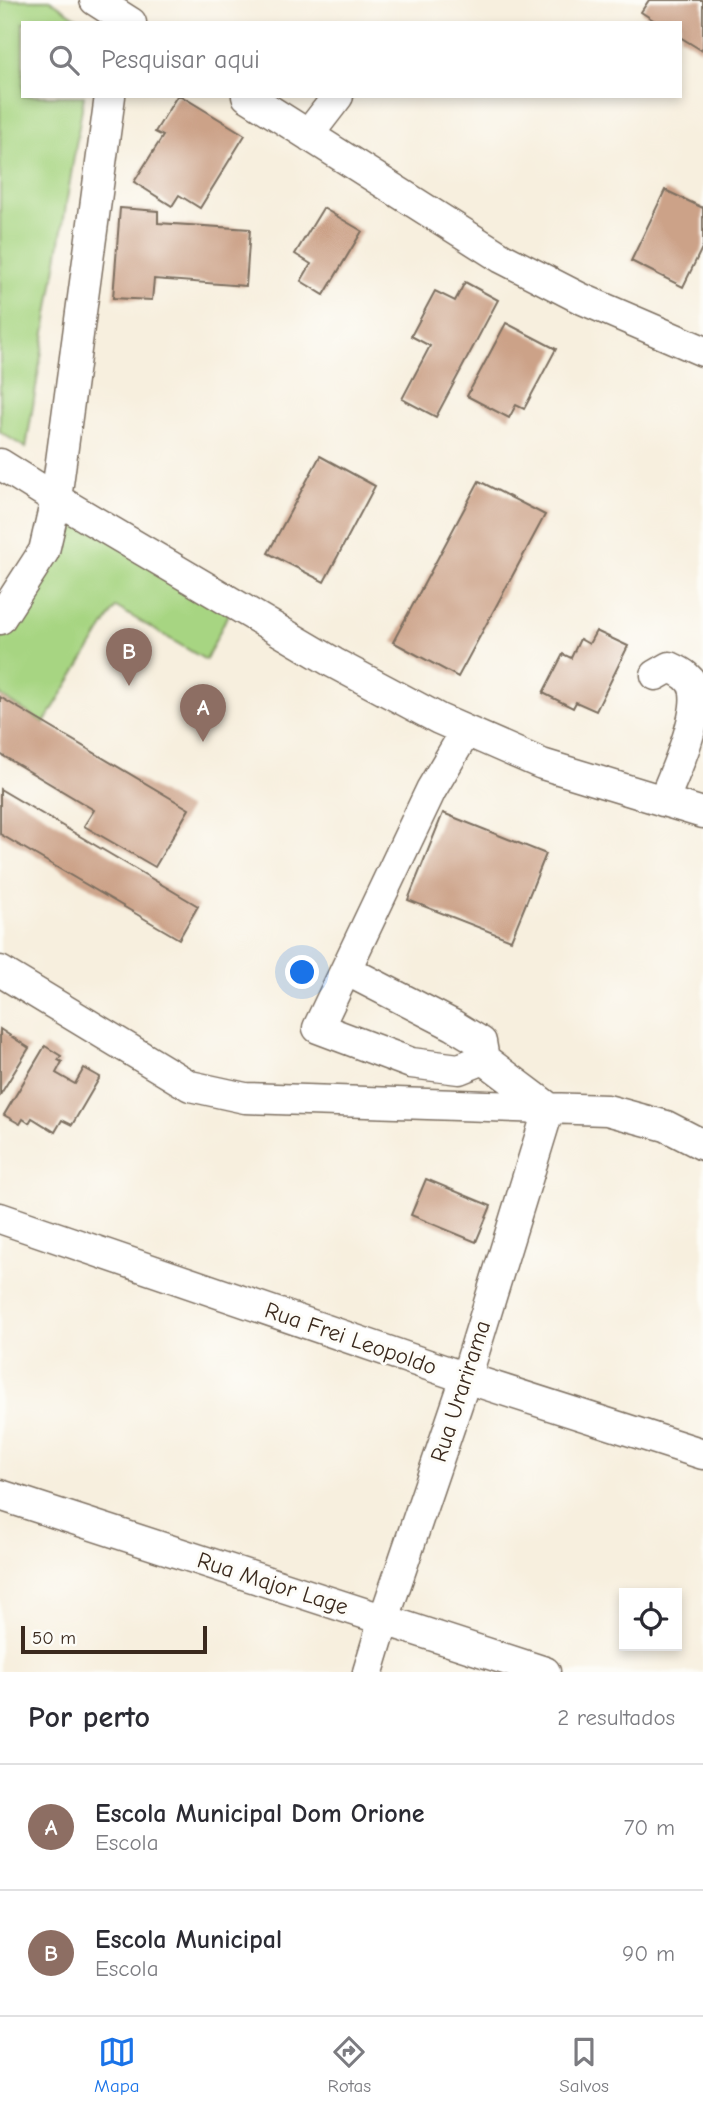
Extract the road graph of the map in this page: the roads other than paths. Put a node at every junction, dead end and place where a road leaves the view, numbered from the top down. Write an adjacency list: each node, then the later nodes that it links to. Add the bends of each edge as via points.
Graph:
1 (95, 0): 2 (street)
2 (123, 15)
3 (110, 98): 9 (street)
4 (250, 98): 6 (street)
5 (336, 98): 6 (street)
6 (311, 137): 7 (street, via 502,258 580,298)
7 (703, 351)
8 (0, 464): 9 (street)
9 (56, 499): 10 (street, via 44,551); 12 (street, via 334,663)
10 (0, 619)
11 (656, 675): 13 (street, via 670,667 687,675 695,691 694,718)
12 (466, 731): 13 (street, via 542,764); 15 (street, via 431,790)
13 (663, 801): 14 (street)
14 (703, 813)
15 (346, 970): 17 (street, via 481,1042); 17 (street, via 318,1028 411,1063 459,1069)
16 (0, 971): 18 (street, via 190,1086 245,1098)
17 (484, 1059): 18 (street)
18 (549, 1108): 19 (street, via 607,1110 666,1126); 21 (street, Rua Urarirama)
19 (703, 1146)
20 (0, 1218): 21 (street, Rua Frei Leopoldo)
21 (466, 1378): 22 (street, Rua Frei Leopoldo); 24 (street, Rua Urarirama)
22 (703, 1454)
23 (0, 1495): 24 (street, Rua Major Lage)
24 (384, 1619): 25 (street, Rua Urarirama); 26 (street, Rua Major Lage)
25 (368, 1672)
26 (545, 1672)

